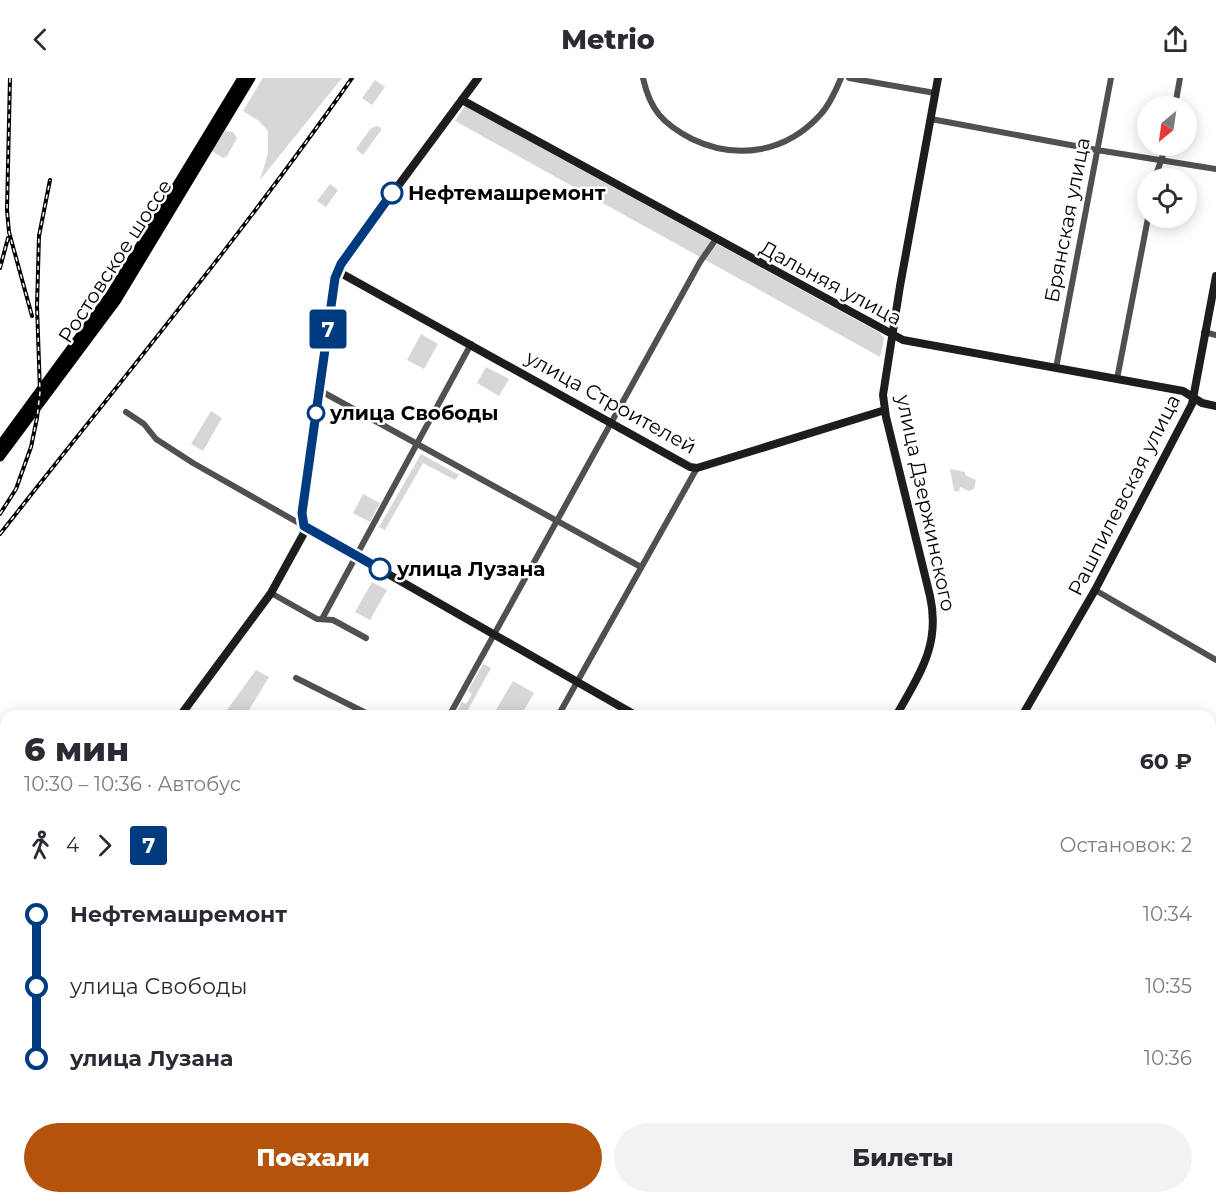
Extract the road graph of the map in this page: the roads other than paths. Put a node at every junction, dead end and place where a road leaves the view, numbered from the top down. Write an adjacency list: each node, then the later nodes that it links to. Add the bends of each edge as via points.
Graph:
1 (242, 78): 20 (main road, Ростовское шоссе)
2 (251, 78): 20 (main road, Ростовское шоссе)
3 (478, 78): 12 (street)
4 (643, 78): 5 (street, via 650,103 671,126 713,147 752,152 784,142 804,129 822,113)
5 (842, 78)
6 (849, 78): 10 (street)
7 (938, 78): 10 (street, улица Дзержинского)
8 (1111, 78): 14 (street, Брянская улица)
9 (1180, 78): 11 (street)
10 (935, 93): 13 (street, улица Дзержинского)
11 (1177, 96)
12 (462, 100): 21 (street, Дальняя улица); 22 (street)
13 (931, 119): 14 (street); 26 (street, улица Дзержинского)
14 (1098, 150): 16 (street); 28 (street, Брянская улица)
15 (1162, 156): 16 (street)
16 (1161, 160): 17 (street); 18 (street)
17 (1158, 168)
18 (1216, 169)
19 (1146, 228): 29 (street)
20 (151, 236): 37 (main road, Ростовское шоссе); 38 (main road, Ростовское шоссе, via 117,300)
21 (716, 239): 26 (street, Дальняя улица); 35 (street)
22 (337, 271): 27 (street, улица Строителей); 30 (street)
23 (1216, 281): 24 (street, Рашпилевская улица)
24 (1204, 332): 25 (street); 31 (street, Рашпилевская улица)
25 (1216, 335)
26 (892, 336): 28 (street, Дальняя улица); 33 (street, улица Дзержинского, via 884,386)
27 (471, 344): 35 (street, улица Строителей); 36 (street)
28 (1056, 368): 29 (street, Дальняя улица)
29 (1118, 379): 31 (street, Дальняя улица, via 1184,391)
30 (319, 390): 36 (street); 41 (street, via 302,513)
31 (1194, 398): 32 (street, Дальняя улица); 44 (street, Рашпилевская улица)
32 (1216, 406)
33 (885, 411): 39 (street, улица Строителей); 57 (street, улица Дзержинского, via 934,623 925,662)
34 (126, 412): 41 (street, via 144,424 156,439 193,463)
35 (612, 423): 39 (street, улица Строителей); 40 (street)
36 (416, 443): 40 (street); 42 (street)
37 (0, 445)
38 (0, 457)
39 (697, 468): 43 (street)
40 (556, 521): 43 (street); 47 (street)
41 (304, 526): 42 (street); 45 (street)
42 (356, 556): 46 (street); 47 (street)
43 (641, 567): 51 (street)
44 (1095, 590): 49 (street); 58 (street, Рашпилевская улица)
45 (271, 593): 46 (street); 52 (street)
46 (321, 619): 48 (street, via 333,620)
47 (495, 634): 51 (street); 54 (street)
48 (366, 638)
49 (1216, 660)
50 (296, 678): 53 (street)
51 (577, 682): 55 (street); 56 (street)
52 (184, 710)
53 (360, 710)
54 (452, 710)
55 (561, 710)
56 (626, 710)
57 (899, 710)
58 (1025, 710)

